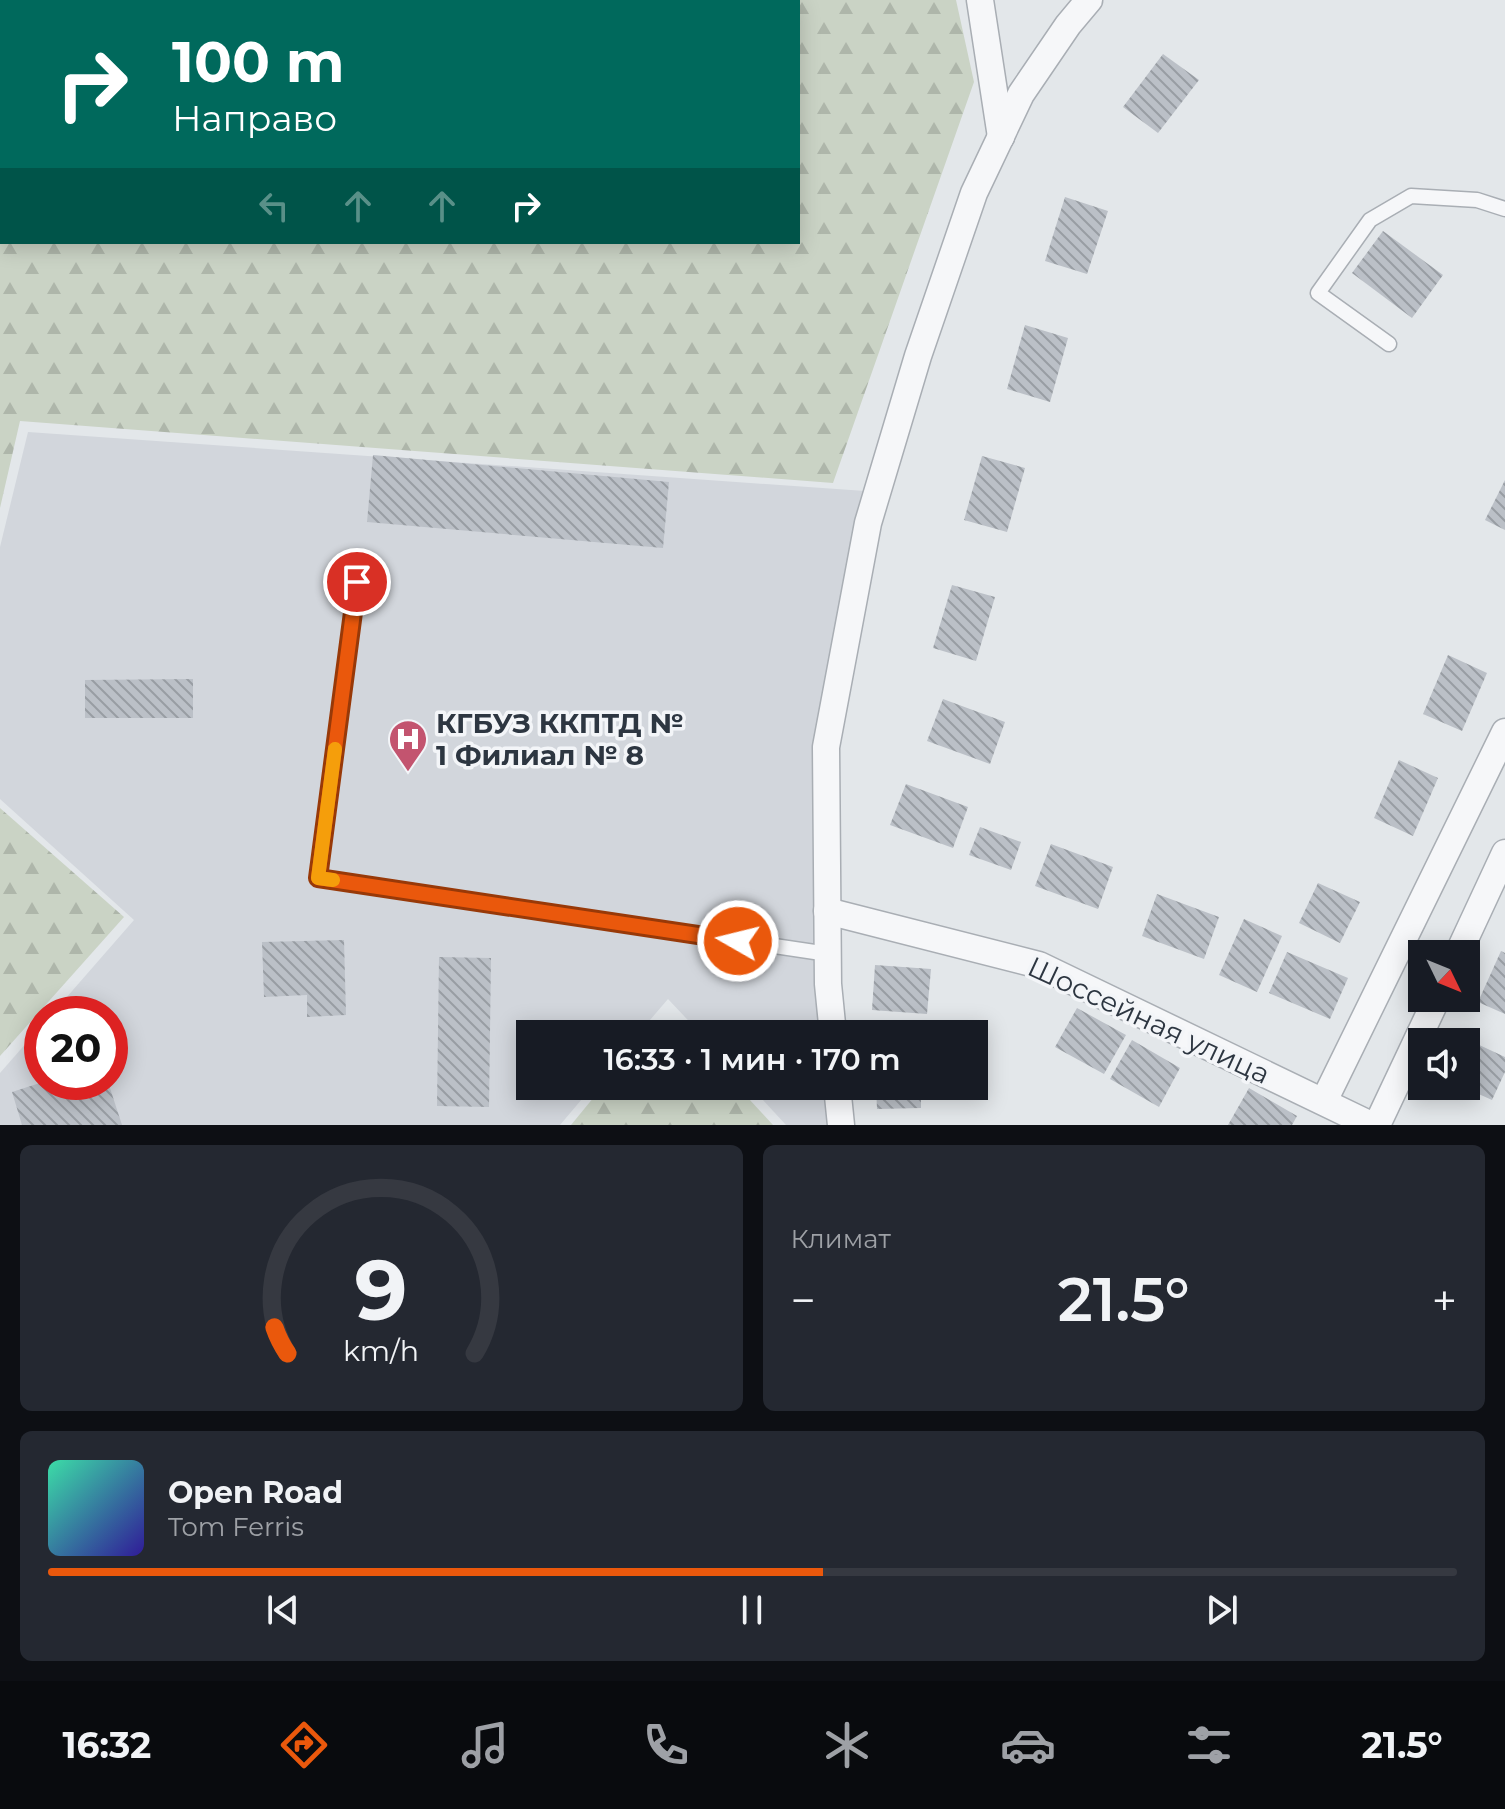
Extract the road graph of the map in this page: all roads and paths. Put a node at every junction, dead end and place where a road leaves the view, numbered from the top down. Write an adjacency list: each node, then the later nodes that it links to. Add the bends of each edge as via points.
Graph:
1 (980, 0): 3 (street)
2 (1089, 0): 3 (street, via 1021,94)
3 (1001, 137): 9 (street, via 974,193 923,341 868,523 826,747)
4 (1505, 209): 5 (lane, via 1477,200 1411,196 1370,220 1318,293)
5 (1389, 344)
6 (357, 582): 11 (lane, via 318,878)
7 (1505, 732): 15 (street)
8 (1505, 853): 10 (street)
9 (827, 911): 11 (street); 15 (street, Шоссейная улица, via 1039,965)
10 (1465, 940)
11 (828, 954): 13 (street)
12 (1430, 1012): 17 (street)
13 (832, 1020)
14 (838, 1100): 16 (street)
15 (1324, 1101): 17 (street, Шоссейная улица)
16 (841, 1125)
17 (1374, 1125)

